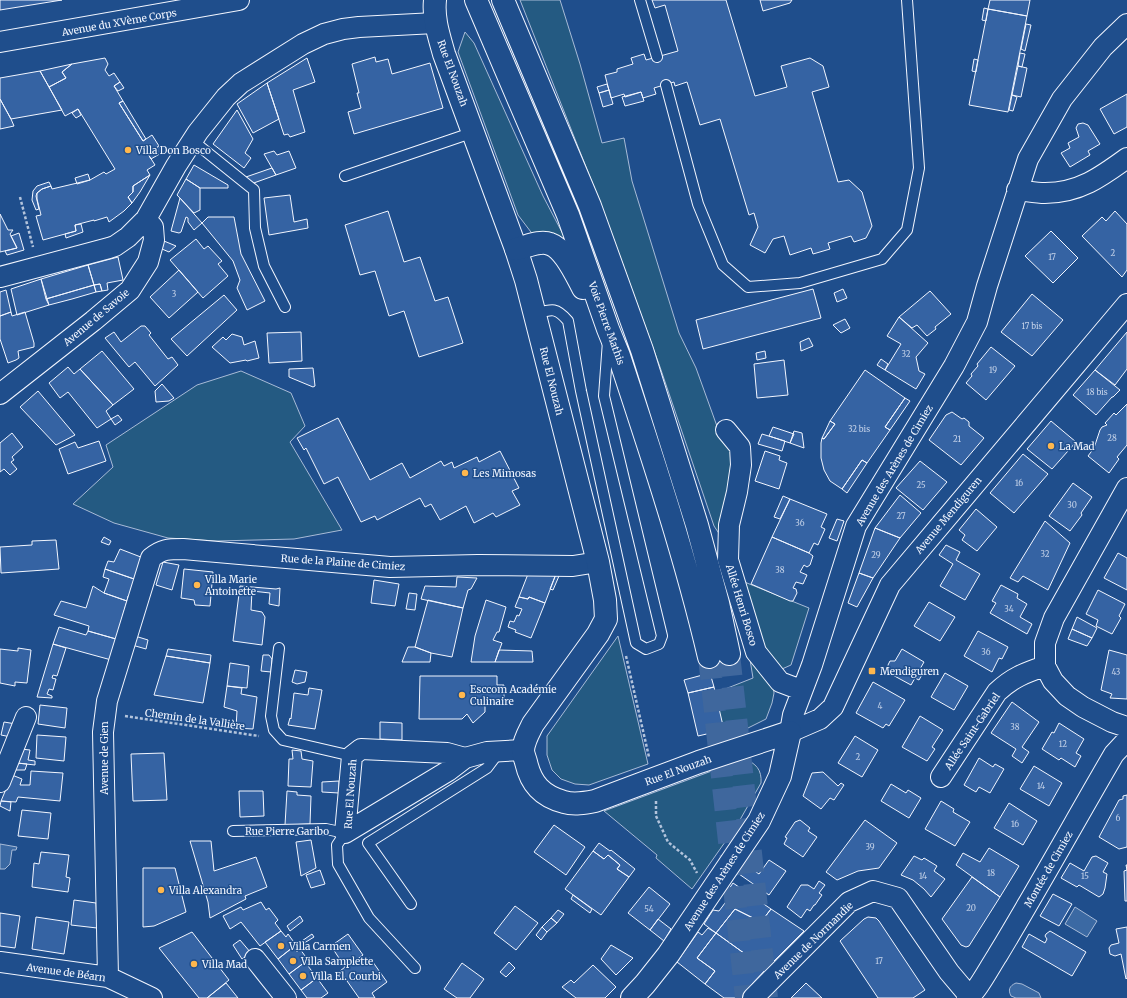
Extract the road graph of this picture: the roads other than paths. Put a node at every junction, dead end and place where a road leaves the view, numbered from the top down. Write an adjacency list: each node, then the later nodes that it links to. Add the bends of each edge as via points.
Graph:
1 (239, 0): 9 (street, Avenue du XVème Corps)
2 (435, 0): 7 (main road, Rue El Nouzah)
3 (503, 0): 23 (main road, Voie Pierre Mathis, via 590,206 642,350 697,525 718,603 719,656 697,606 676,532)
4 (640, 0): 10 (lane)
5 (907, 0): 11 (lane, via 918,168 907,230 882,259 800,283 748,287 723,265 698,204)
6 (477, 1): 23 (main road, Voie Pierre Mathis, via 568,215)
7 (435, 22): 12 (main road, Rue El Nouzah, via 444,54); 13 (street, via 342,29 303,44 241,83 211,114)
8 (1127, 24): 16 (street, Avenue des Arènes de Cimiez, via 1103,47 1050,117 1028,159)
9 (0, 42)
10 (658, 57)
11 (666, 85)
12 (474, 132): 15 (lane); 18 (main road, Rue El Nouzah)
13 (193, 141): 17 (street); 21 (lane, via 254,190 254,228 264,266)
14 (1127, 158): 16 (street, via 1099,178 1069,191 1045,193)
15 (345, 176)
16 (1017, 190): 31 (street, Avenue des Arènes de Cimiez, via 977,322 954,366 856,526 812,665)
17 (146, 219): 19 (street, via 115,246); 24 (street, Avenue de Savoie, via 153,227 154,240 148,262 130,290)
18 (516, 249): 22 (main road, Rue El Nouzah); 23 (main road, via 539,243 550,244 562,252)
19 (0, 277)
20 (1127, 304): 34 (street, Avenue Mendiguren, via 890,585 833,708 820,719)
21 (285, 307)
22 (535, 314): 23 (lane, via 550,310 561,312 568,321 636,643 646,649 659,644 662,636 604,396); 28 (main road, Rue El Nouzah)
23 (608, 329)
24 (0, 394)
25 (726, 430): 31 (street, Allée Henri Bosco, via 740,448 741,466 729,525 728,560 756,652 780,682)
26 (1127, 488): 30 (street, via 1054,618 1045,643)
27 (160, 550): 28 (street, Rue de la Plaine de Cimiez, via 182,549 390,567 573,566); 48 (street, Avenue de Gien, via 151,558 104,713)
28 (598, 562): 36 (main road, Rue El Nouzah, via 606,619 533,724)
29 (279, 648): 38 (lane, via 272,716 274,730 283,740)
30 (1045, 666): 33 (street, via 1053,681 1083,708); 40 (street, Allée Saint-Gabriel, via 1008,681 997,692)
31 (801, 690): 34 (street, Avenue des Arènes de Cimiez)
32 (26, 717): 41 (street)
33 (1127, 727)
34 (790, 732): 36 (main road, Rue El Nouzah, via 699,762 653,771 595,802 578,804 565,803 547,795 535,785); 51 (main road, Avenue des Arènes de Cimiez, via 780,776 759,821 668,955)
35 (1127, 740): 53 (street, Montée de Cimiez, via 1114,754 1022,914)
36 (523, 750): 37 (street, Rue El Nouzah)
37 (499, 752): 39 (street, Rue El Nouzah, via 487,752); 44 (lane, via 487,768 368,843)
38 (352, 756): 39 (street, Rue El Nouzah, via 361,749 447,753); 43 (street, Rue El Nouzah)
39 (465, 758): 43 (street, Rue El Nouzah, via 448,771)
40 (941, 777)
41 (0, 782)
42 (233, 831): 43 (lane, Rue Pierre Garibo, via 326,829)
43 (345, 833): 47 (lane, Rue Pierre Garibo, via 337,845 338,864 369,918)
44 (411, 904)
45 (255, 959): 50 (street)
46 (0, 962): 48 (street, Avenue de Béarn)
47 (415, 968)
48 (108, 977): 49 (street, Avenue de Béarn)
49 (152, 998)
50 (286, 998)
51 (632, 998)
52 (753, 998): 53 (street, Avenue de Normandie, via 850,902 873,892 898,898)
53 (970, 998)

